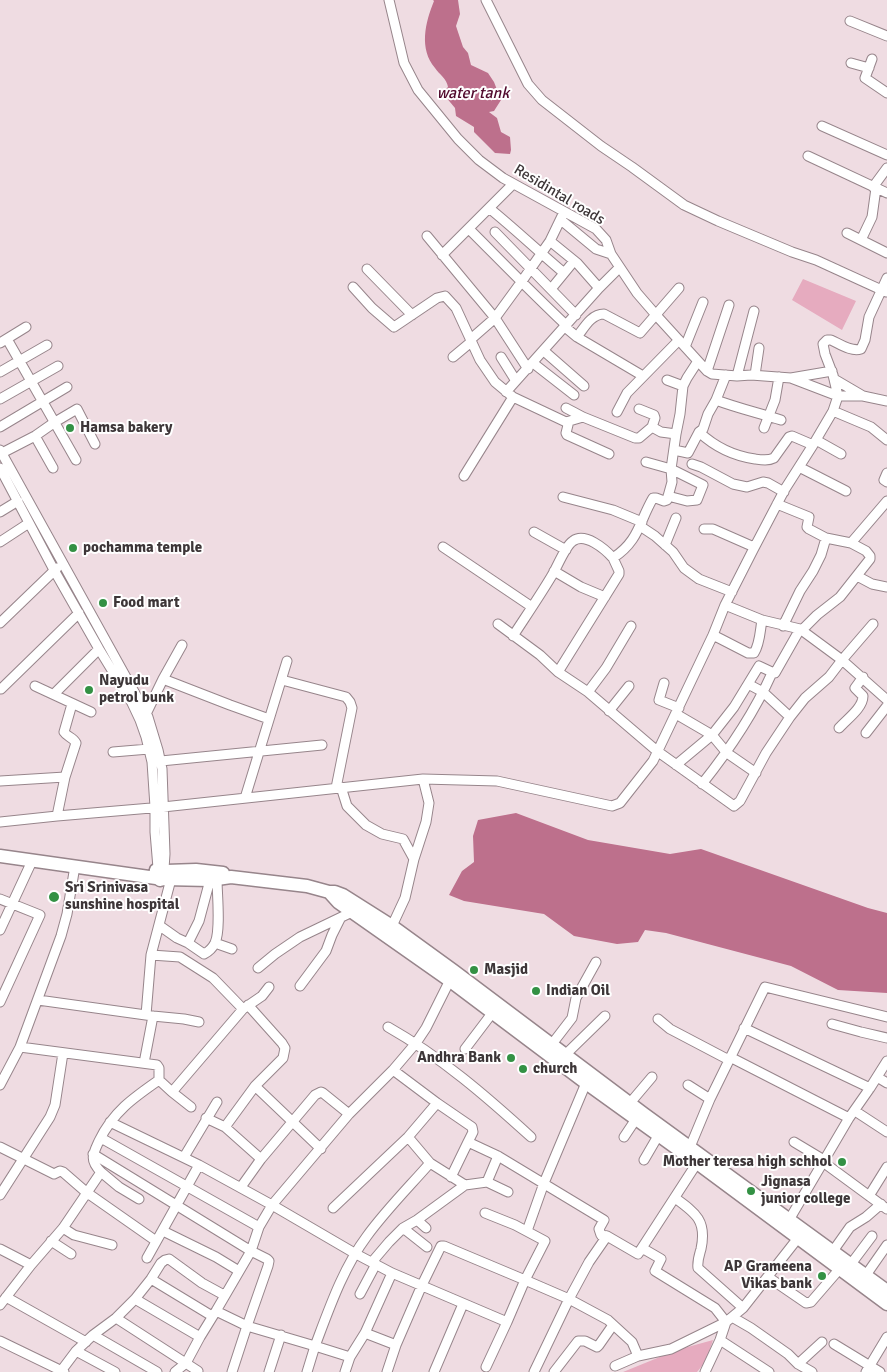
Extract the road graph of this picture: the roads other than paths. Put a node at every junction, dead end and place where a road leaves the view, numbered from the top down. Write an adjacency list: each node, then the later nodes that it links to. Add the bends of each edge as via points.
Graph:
1 (389, 0): 13 (street, Residintal roads, via 404,63 418,90 479,160)
2 (486, 0): 39 (street, via 528,84 542,100 601,146 684,204)
3 (850, 21): 4 (street)
4 (887, 36)
5 (872, 59): 7 (street)
6 (851, 63): 7 (street)
7 (868, 68): 8 (street, via 865,78)
8 (887, 93)
9 (822, 126): 10 (street)
10 (887, 155)
11 (808, 156): 14 (street)
12 (887, 168): 14 (street)
13 (514, 184): 16 (street); 17 (street, Residintal roads)
14 (874, 188): 15 (street); 22 (street, via 872,217)
15 (887, 193)
16 (489, 208): 18 (street); 25 (street)
17 (562, 216): 23 (street); 26 (street, via 596,248); 26 (street, Residintal roads, via 596,229 606,240)
18 (468, 229): 27 (street); 34 (street)
19 (495, 232): 29 (street)
20 (847, 234): 22 (street)
21 (427, 236): 27 (street)
22 (862, 240): 24 (street)
23 (550, 241): 25 (street); 28 (street)
24 (887, 253)
25 (540, 254): 29 (street); 32 (street)
26 (611, 254): 30 (street, Residintal roads)
27 (442, 255): 46 (street)
28 (574, 261): 32 (street); 36 (street)
29 (531, 268): 34 (street); 38 (street)
30 (619, 268): 36 (street); 45 (street, Residintal roads)
31 (367, 270): 43 (street)
32 (564, 273): 38 (street)
33 (887, 278): 39 (street)
34 (522, 281): 46 (street); 47 (street)
35 (353, 287): 43 (street, via 394,327)
36 (599, 288): 44 (street)
37 (679, 288): 45 (street)
38 (552, 289): 44 (street)
39 (885, 291): 66 (street, via 869,317 862,349 853,350 830,340 824,344)
40 (703, 302): 52 (street)
41 (729, 305): 62 (street)
42 (754, 311): 68 (street)
43 (412, 315): 50 (street, via 436,298 445,296 456,308)
44 (576, 315): 47 (street)
45 (656, 316): 49 (street, via 640,333 598,314); 52 (street, Residintal roads)
46 (495, 318): 50 (street); 61 (street)
47 (565, 326): 49 (street); 55 (street)
48 (26, 327): 51 (street)
49 (577, 337): 67 (street)
50 (471, 340): 56 (street); 77 (street, via 495,382)
51 (3, 341): 58 (street)
52 (682, 344): 59 (street, Residintal roads); 67 (street)
53 (47, 345): 58 (street)
54 (759, 348): 65 (street)
55 (544, 351): 61 (street); 74 (street)
56 (452, 357)
57 (501, 358): 73 (street)
58 (20, 360): 63 (street); 72 (street)
59 (698, 360): 62 (street, Residintal roads); 75 (street)
60 (58, 366): 72 (street)
61 (530, 366): 73 (street); 78 (street)
62 (707, 371): 64 (street)
63 (0, 372)
64 (726, 375): 68 (street); 82 (street)
65 (755, 375): 68 (street); 69 (street)
66 (833, 375): 70 (street); 79 (street); 80 (street)
67 (643, 376): 88 (street, via 625,396)
68 (737, 376)
69 (779, 377): 70 (street); 89 (street)
70 (791, 378): 79 (street)
71 (667, 380): 75 (street)
72 (31, 381): 81 (street); 84 (street)
73 (516, 381): 77 (street)
74 (584, 386)
75 (683, 386): 98 (street)
76 (67, 387): 84 (street)
77 (510, 394): 93 (street); 116 (street)
78 (574, 395)
79 (838, 396): 80 (street); 87 (street)
80 (863, 396): 83 (street)
81 (0, 400)
82 (716, 400): 89 (street); 97 (street)
83 (887, 401)
84 (42, 403): 92 (street); 95 (street)
85 (566, 408): 90 (street)
86 (640, 409): 94 (street, via 655,416)
87 (833, 411): 100 (street, via 871,427); 101 (street)
88 (617, 412)
89 (768, 416): 91 (street); 96 (street)
90 (584, 417): 93 (street); 94 (street, via 635,438)
91 (781, 420)
92 (55, 422): 99 (street); 102 (street, via 77,409); 108 (street)
93 (566, 422): 106 (street, via 567,435)
94 (652, 427): 98 (street)
95 (0, 428)
96 (764, 428)
97 (699, 432): 101 (street, via 708,441 737,455 763,460 774,458 789,437); 105 (street)
98 (676, 434): 103 (street)
99 (34, 436): 104 (street); 112 (street)
100 (887, 440)
101 (815, 442): 107 (street); 111 (street)
102 (95, 444)
103 (674, 450): 105 (street); 113 (street)
104 (1, 451): 114 (street)
105 (688, 453): 110 (street)
106 (609, 454)
107 (841, 454)
108 (76, 460)
109 (646, 462): 113 (street)
110 (692, 464): 117 (street); 120 (street, via 733,484 747,487 763,482)
111 (799, 467): 119 (street); 120 (street)
112 (53, 468)
113 (671, 469): 117 (street); 121 (street)
114 (3, 470): 124 (street); 140 (street)
115 (887, 472): 118 (street, via 884,480)
116 (464, 476)
117 (686, 477): 121 (street, via 703,485 697,500 687,502)
118 (887, 482)
119 (846, 491)
120 (784, 492): 125 (street)
121 (668, 496): 129 (street, via 664,501 654,498)
122 (563, 497): 129 (street, via 614,510)
123 (887, 500): 134 (street)
124 (18, 501): 126 (street); 128 (street)
125 (777, 504): 132 (street, via 809,517 808,529); 137 (street)
126 (0, 512)
127 (676, 518): 135 (street)
128 (29, 522): 133 (street); 141 (street)
129 (641, 524): 135 (street); 139 (street, via 631,542)
130 (704, 529): 137 (street, via 714,529)
131 (534, 532): 138 (street)
132 (826, 538): 134 (street); 155 (street, via 821,555)
133 (0, 542)
134 (851, 543): 143 (street, via 866,550 870,556)
135 (665, 545): 145 (street, via 684,568 699,579)
136 (443, 547): 148 (street)
137 (754, 548): 145 (street)
138 (566, 550): 139 (street, via 573,540 592,541); 142 (street)
139 (613, 558): 146 (street, via 619,574)
140 (63, 564): 141 (street); 182 (street)
141 (54, 570): 149 (street); 151 (street)
142 (554, 571): 146 (street); 148 (street)
143 (857, 576): 144 (street); 156 (street, via 840,597)
144 (887, 587)
145 (732, 592): 147 (street)
146 (606, 597): 163 (street)
147 (725, 605): 150 (street); 157 (street)
148 (532, 608): 158 (street)
149 (79, 614): 160 (street); 172 (street)
150 (762, 620): 155 (street); 157 (street, via 754,653)
151 (0, 623)
152 (498, 624): 158 (street)
153 (873, 624): 161 (street)
154 (631, 626): 173 (street)
155 (783, 626): 156 (street)
156 (801, 629): 161 (street); 164 (street, via 775,673)
157 (713, 635): 180 (street)
158 (513, 636): 163 (street)
159 (182, 645): 166 (street)
160 (99, 649): 175 (street); 189 (street, via 132,703)
161 (842, 660): 165 (street); 183 (street)
162 (288, 661): 167 (street)
163 (558, 672): 173 (street)
164 (772, 673): 169 (street, via 759,666); 174 (street)
165 (863, 677): 176 (street); 185 (street, via 855,688 863,696 863,701)
166 (164, 678): 182 (street); 184 (street)
167 (282, 680): 184 (street); 201 (street, via 346,697 350,702 352,708)
168 (664, 683): 180 (street, via 659,700)
169 (748, 684): 174 (street); 187 (street)
170 (35, 686): 175 (street)
171 (629, 686): 179 (street)
172 (1, 689)
173 (588, 692): 179 (street)
174 (763, 692): 183 (street); 193 (street)
175 (54, 694): 177 (street)
176 (887, 700)
177 (72, 704): 181 (street); 197 (street, via 64,732 76,743)
178 (887, 706): 186 (street)
179 (610, 711): 190 (street)
180 (677, 711): 187 (street); 190 (street)
181 (91, 712)
182 (146, 714): 194 (street)
183 (790, 717): 196 (street)
184 (269, 719): 192 (street)
185 (839, 728)
186 (866, 733)
187 (712, 735): 193 (street); 195 (street)
188 (322, 745): 192 (street)
189 (149, 749): 191 (street); 203 (street)
190 (657, 751): 195 (street); 198 (street, via 653,761 620,803 612,806 497,781)
191 (113, 752)
192 (258, 752): 194 (street); 202 (street)
193 (727, 753): 196 (street); 200 (street)
194 (161, 761): 203 (street)
195 (676, 765): 200 (street)
196 (756, 773): 200 (street, via 734,806)
197 (65, 777): 199 (street); 204 (street)
198 (424, 779): 201 (street); 208 (street, via 429,803)
199 (0, 781)
200 (702, 784)
201 (338, 787): 202 (street); 208 (street, via 347,806 366,825 382,834 403,839)
202 (245, 798): 203 (street)
203 (159, 807): 204 (street); 211 (street, via 155,832)
204 (56, 816): 205 (street)
205 (0, 822)
206 (0, 848): 211 (highway)
207 (0, 856): 209 (highway)
208 (414, 859): 220 (street, via 405,898)
209 (32, 860): 210 (highway); 216 (street)
210 (75, 866): 211 (highway); 232 (street, via 61,936)
211 (162, 873): 212 (highway, via 196,870); 213 (highway); 219 (street)
212 (231, 877): 213 (highway); 214 (highway, via 307,886)
213 (213, 879): 222 (street, via 199,921); 223 (street, via 218,928)
214 (329, 892): 217 (highway); 220 (highway, via 343,895)
215 (0, 899): 216 (street)
216 (12, 904): 221 (street); 233 (street, via 40,915)
217 (352, 912): 218 (street); 229 (highway)
218 (340, 918): 228 (street, via 300,937); 230 (street, via 326,952)
219 (160, 926): 222 (street); 225 (street)
220 (392, 926): 229 (highway)
221 (0, 930)
222 (185, 942): 223 (street, via 204,954); 226 (street)
223 (215, 943): 224 (street)
224 (232, 949)
225 (151, 955): 226 (street); 236 (street)
226 (180, 957): 234 (street, via 213,978)
227 (596, 962): 246 (street, via 576,998 572,1018)
228 (258, 968)
229 (452, 976): 235 (highway); 245 (street); 246 (highway)
230 (300, 986)
231 (269, 987): 234 (street)
232 (38, 1000): 236 (street); 247 (street)
233 (0, 1002)
234 (245, 1007): 262 (street, via 285,1048 283,1058); 264 (street)
235 (493, 1012): 248 (street); 258 (highway)
236 (149, 1015): 240 (street); 253 (street)
237 (605, 1016): 250 (street)
238 (887, 1017): 243 (street, via 765,987)
239 (658, 1019): 251 (street, via 670,1029)
240 (199, 1022)
241 (832, 1024): 244 (street)
242 (388, 1027): 245 (street)
243 (744, 1028): 251 (street); 263 (street)
244 (887, 1038)
245 (416, 1043): 254 (street); 278 (street)
246 (552, 1044): 250 (highway)
247 (20, 1046): 249 (street); 260 (street)
248 (465, 1049)
249 (63, 1053): 253 (street); 291 (street, via 55,1105)
250 (565, 1055): 268 (highway)
251 (729, 1060): 265 (street); 271 (street)
252 (887, 1061): 256 (street)
253 (144, 1063): 257 (street, via 158,1066)
254 (393, 1070): 267 (street); 270 (street)
255 (652, 1077): 268 (street)
256 (877, 1077): 259 (street); 263 (street)
257 (159, 1080): 264 (street); 274 (street, via 132,1099)
258 (586, 1083): 273 (highway); 303 (street)
259 (887, 1084)
260 (0, 1085)
261 (688, 1085): 265 (street)
262 (255, 1086): 275 (street); 276 (street)
263 (870, 1088): 271 (street)
264 (172, 1092): 269 (street)
265 (710, 1099): 286 (street)
266 (216, 1102): 272 (street)
267 (437, 1103): 280 (street); 283 (street, via 472,1127)
268 (630, 1103): 286 (highway)
269 (191, 1106)
270 (350, 1114): 275 (street, via 321,1092); 287 (street)
271 (852, 1114): 277 (street); 294 (street)
272 (206, 1118): 276 (street); 290 (street)
273 (636, 1119): 279 (highway); 281 (street)
274 (110, 1122): 282 (street); 290 (street)
275 (292, 1122): 287 (street); 292 (street)
276 (225, 1127): 292 (street)
277 (887, 1132)
278 (531, 1136)
279 (658, 1136): 293 (street); 296 (highway)
280 (408, 1137): 295 (street); 318 (street)
281 (624, 1137)
282 (101, 1138): 288 (street); 305 (street)
283 (468, 1142): 289 (street); 301 (street)
284 (794, 1142): 294 (street)
285 (0, 1146): 291 (street)
286 (690, 1146): 311 (highway)
287 (321, 1149): 316 (street)
288 (93, 1154): 299 (street, via 94,1163); 300 (street)
289 (498, 1156): 302 (street); 303 (street)
290 (184, 1157): 297 (street)
291 (22, 1159): 308 (street, via 54,1174 63,1172); 310 (street)
292 (261, 1159): 307 (street)
293 (644, 1160)
294 (824, 1161): 312 (street); 321 (street)
295 (430, 1163): 301 (street); 341 (street)
296 (697, 1163): 311 (highway); 313 (street)
297 (199, 1164): 305 (street); 307 (street)
298 (887, 1167): 312 (street)
299 (101, 1172): 306 (street); 308 (street)
300 (129, 1176): 306 (street); 315 (street)
301 (451, 1177): 304 (street)
302 (487, 1182): 304 (street); 309 (street)
303 (544, 1183): 327 (street); 328 (street, via 604,1220 599,1229 601,1235)
304 (465, 1185): 320 (street)
305 (188, 1186): 315 (street); 322 (street)
306 (119, 1187): 314 (street)
307 (240, 1187): 316 (street)
308 (86, 1192): 323 (street); 332 (street)
309 (508, 1192)
310 (0, 1195)
311 (748, 1195): 321 (highway); 330 (highway)
312 (869, 1196): 317 (street)
313 (675, 1198): 336 (street); 362 (street, via 694,1211 700,1220 703,1237 698,1268)
314 (139, 1199)
315 (177, 1205): 326 (street); 338 (street)
316 (272, 1205): 322 (street); 341 (street)
317 (884, 1206): 339 (street, via 850,1227)
318 (333, 1208)
319 (485, 1213): 327 (street)
320 (417, 1220): 324 (street); 325 (street)
321 (789, 1220): 339 (highway)
322 (259, 1227): 338 (street)
323 (63, 1228): 331 (street); 333 (street, via 74,1235)
324 (403, 1228): 335 (street); 343 (street)
325 (426, 1228)
326 (163, 1231): 332 (street); 346 (street)
327 (526, 1231): 351 (street, via 545,1241)
328 (607, 1236): 336 (street, via 638,1254); 357 (street)
329 (872, 1236): 345 (street)
330 (798, 1238): 345 (highway); 349 (street)
331 (51, 1241): 340 (street); 344 (street)
332 (156, 1241): 342 (street)
333 (112, 1245)
334 (887, 1245): 348 (street)
335 (427, 1248)
336 (642, 1248): 365 (street, via 661,1259 655,1271)
337 (0, 1249): 344 (street)
338 (251, 1251): 346 (street); 368 (street, via 269,1261)
339 (833, 1252): 345 (highway)
340 (71, 1254)
341 (356, 1254): 343 (street); 380 (street, via 332,1300)
342 (147, 1258)
343 (374, 1263): 347 (street); 354 (street)
344 (30, 1264): 356 (street)
345 (846, 1265): 348 (highway); 349 (street, via 806,1304); 360 (highway)
346 (239, 1271): 355 (street)
347 (392, 1273): 352 (street); 369 (street)
348 (866, 1275): 353 (highway)
349 (768, 1277): 362 (street)
350 (151, 1279): 355 (street, via 161,1263 169,1260); 358 (street); 363 (street)
351 (525, 1280): 352 (street, via 441,1246); 357 (street); 366 (street)
352 (422, 1286): 359 (street); 379 (street)
353 (887, 1291)
354 (360, 1294)
355 (224, 1296): 363 (street)
356 (6, 1297): 361 (street); 376 (street)
357 (568, 1298): 367 (street); 400 (street)
358 (135, 1299): 364 (street); 371 (street)
359 (463, 1304): 366 (street); 399 (street)
360 (887, 1304)
361 (0, 1305)
362 (743, 1308): 365 (street)
363 (214, 1314): 368 (street); 371 (street)
364 (116, 1318): 370 (street); 384 (street)
365 (729, 1320): 374 (street); 382 (street, via 671,1349); 385 (street, via 751,1328)
366 (506, 1322): 386 (street)
367 (613, 1325): 382 (street, via 632,1342); 401 (street, via 597,1347 578,1341)
368 (247, 1326): 372 (street); 394 (street)
369 (365, 1333): 379 (street); 383 (street)
370 (93, 1336): 376 (street); 391 (street)
371 (200, 1336): 384 (street)
372 (281, 1336): 380 (street); 395 (street)
373 (887, 1337): 388 (street)
374 (720, 1340): 402 (street); 403 (street)
375 (0, 1341): 389 (street)
376 (86, 1342): 381 (street)
377 (822, 1342): 385 (street)
378 (834, 1344): 388 (street)
379 (396, 1345): 398 (street)
380 (315, 1346): 383 (street); 396 (street)
381 (76, 1351): 389 (street); 390 (street)
382 (638, 1356): 387 (street)
383 (350, 1357): 397 (street)
384 (186, 1363): 392 (street); 393 (street)
385 (798, 1364): 404 (street)
386 (486, 1366)
387 (615, 1366)
388 (867, 1369): 405 (street)
389 (59, 1371)
390 (115, 1372)
391 (157, 1372)
392 (175, 1372)
393 (198, 1372)
394 (232, 1372)
395 (270, 1372)
396 (307, 1372)
397 (345, 1372)
398 (387, 1372)
399 (434, 1372)
400 (534, 1372)
401 (554, 1372)
402 (705, 1372)
403 (769, 1372)
404 (812, 1372)
405 (880, 1372)

